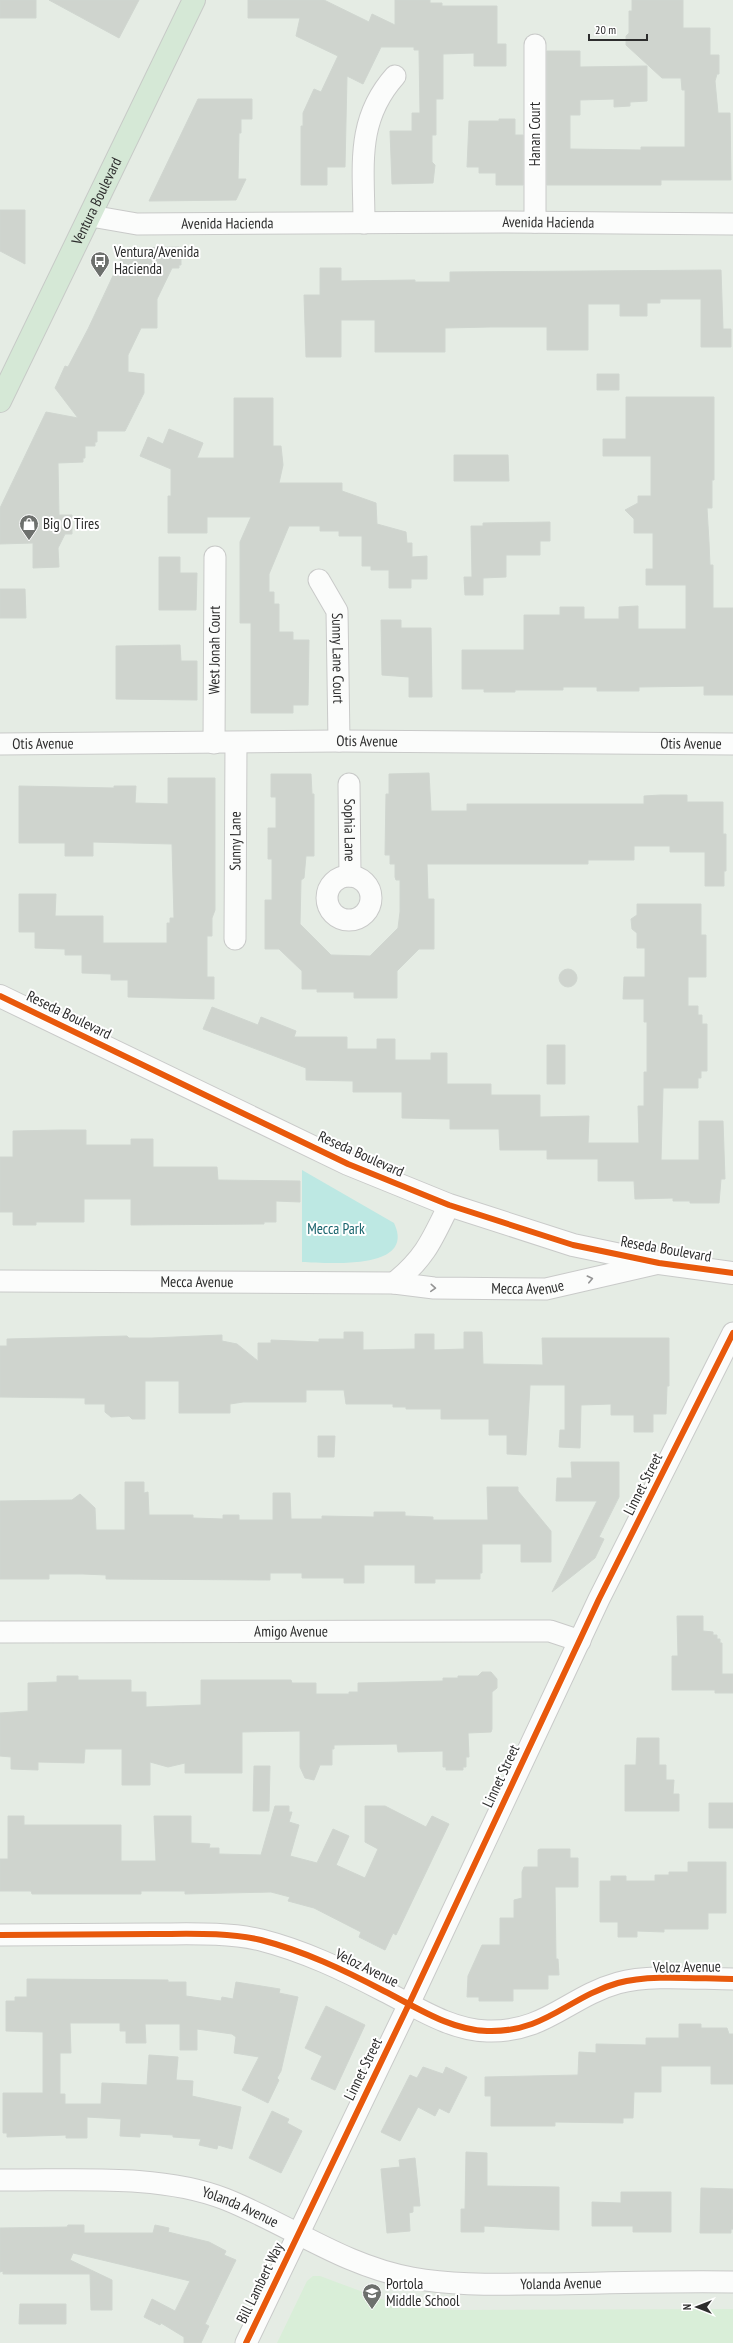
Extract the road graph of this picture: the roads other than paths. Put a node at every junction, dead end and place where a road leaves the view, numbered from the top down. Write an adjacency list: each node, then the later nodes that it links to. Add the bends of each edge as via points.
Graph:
1 (194, 0): 4 (main road, Ventura Boulevard)
2 (535, 45): 5 (street, Hanan Court)
3 (395, 76): 6 (street, via 381,92 373,107 364,139)
4 (91, 216): 6 (street, Avenida Hacienda, via 137,224); 8 (main road, Ventura Boulevard)
5 (535, 222): 6 (street, Avenida Hacienda); 7 (street, Avenida Hacienda)
6 (364, 223)
7 (733, 224)
8 (0, 402)
9 (215, 557): 12 (street, West Jonah Court)
10 (319, 580): 11 (street, Sunny Lane Court, via 337,611)
11 (339, 741): 13 (street, Otis Avenue); 15 (street, Otis Avenue)
12 (214, 743): 13 (street, Otis Avenue); 14 (street, Otis Avenue)
13 (236, 743): 18 (street, Sunny Lane)
14 (0, 744)
15 (733, 744)
16 (349, 784): 17 (street, Sophia Lane)
17 (350, 876)
18 (235, 939)
19 (0, 996): 20 (main road, Reseda Boulevard, via 340,1160)
20 (449, 1205): 21 (main road, Reseda Boulevard, via 573,1245); 24 (street, via 431,1244 415,1266)
21 (659, 1263): 22 (main road, Reseda Boulevard); 24 (street, Mecca Avenue, one-way to 21, via 434,1288 546,1288)
22 (733, 1273)
23 (0, 1280): 24 (street, Mecca Avenue)
24 (394, 1283)
25 (733, 1333): 27 (street, Linnet Street)
26 (0, 1632): 27 (street, Amigo Avenue, via 550,1631)
27 (580, 1641): 30 (street, Linnet Street)
28 (0, 1935): 30 (street, Veloz Avenue, via 207,1934 259,1940 312,1956)
29 (733, 1979): 30 (street, Veloz Avenue, via 620,1983 597,1991 539,2023 514,2030 486,2031 465,2028)
30 (409, 2004): 32 (street, Linnet Street)
31 (0, 2180): 32 (street, Yolanda Avenue, via 145,2182 191,2188 224,2199)
32 (298, 2234): 33 (street, Yolanda Avenue, via 371,2268 412,2278 453,2283); 34 (street, Bill Lambert Way)
33 (733, 2282)
34 (246, 2343)

